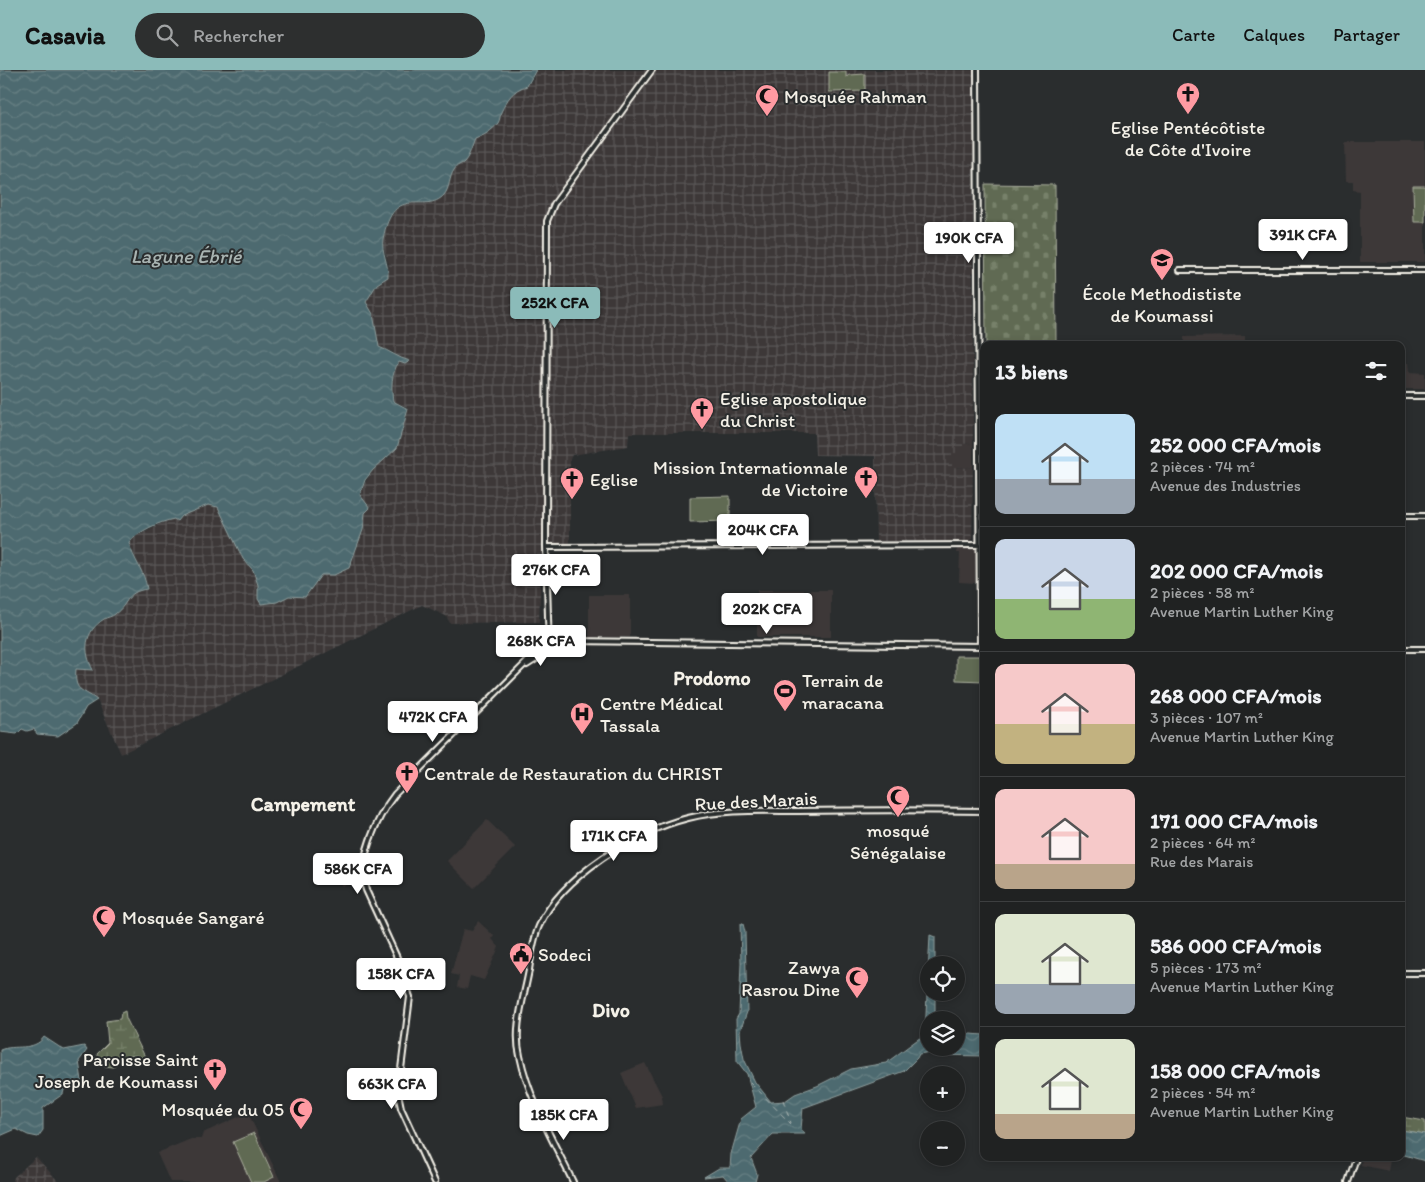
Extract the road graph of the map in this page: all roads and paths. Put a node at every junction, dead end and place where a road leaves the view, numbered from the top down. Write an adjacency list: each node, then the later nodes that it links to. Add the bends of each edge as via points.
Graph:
1 (652, 70): 11 (street, via 554,204 547,221)
2 (978, 70): 5 (street)
3 (1180, 270): 4 (street)
4 (1425, 270)
5 (981, 341)
6 (1405, 396): 7 (street)
7 (1425, 396)
8 (1405, 516): 9 (street)
9 (1425, 516)
10 (980, 545): 11 (street)
11 (546, 547): 13 (street)
12 (582, 643): 13 (street); 14 (street); 17 (street)
13 (548, 645): 17 (street); 18 (street, via 532,656)
14 (980, 646)
15 (1405, 649): 16 (street)
16 (1425, 649)
17 (549, 651): 18 (street)
18 (523, 668): 23 (street, via 395,794 382,814 363,863 362,880 399,962 410,996 398,1093 401,1108)
19 (980, 811): 24 (street, Rue des Marais, via 744,812 690,817 635,838 600,860 561,894 548,911 534,942 517,1045 524,1074)
20 (1405, 973): 21 (street)
21 (1425, 973)
22 (1355, 1161): 25 (street)
23 (435, 1182)
24 (573, 1182)
25 (1348, 1182)

